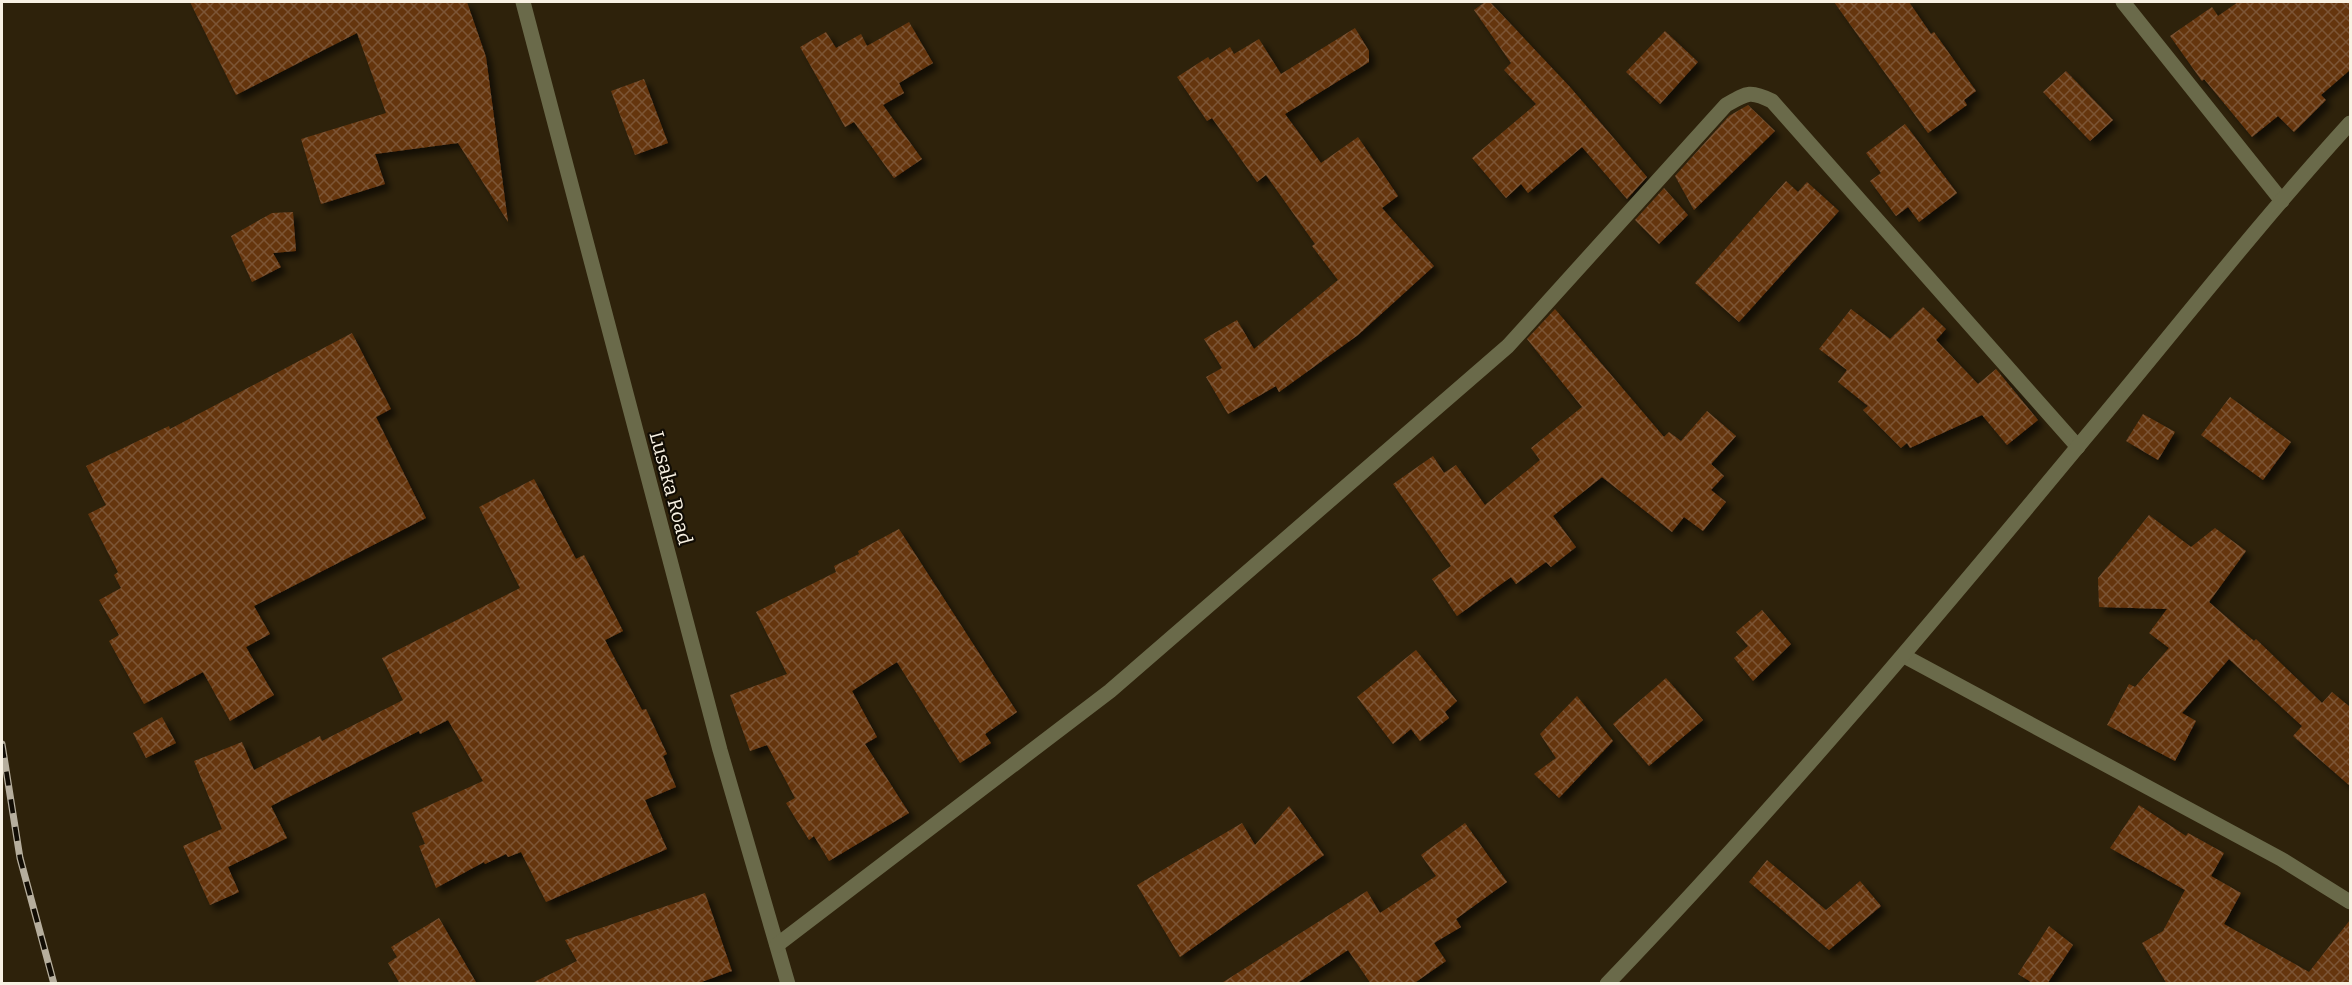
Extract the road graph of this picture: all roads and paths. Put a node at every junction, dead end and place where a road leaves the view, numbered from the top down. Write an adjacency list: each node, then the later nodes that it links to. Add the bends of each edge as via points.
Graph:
1 (523, 2): 8 (street, Lusaka Road, via 720,750)
2 (2123, 2): 4 (street)
3 (2350, 123): 4 (street)
4 (2282, 201): 5 (street)
5 (2078, 447): 6 (street); 8 (street, via 1772,101 1755,93 1744,94 1726,105 1509,346 1110,691)
6 (1904, 656): 7 (street, via 2281,859); 10 (street)
7 (2350, 902)
8 (777, 945): 9 (street, Lusaka Road)
9 (788, 984)
10 (1607, 984)

